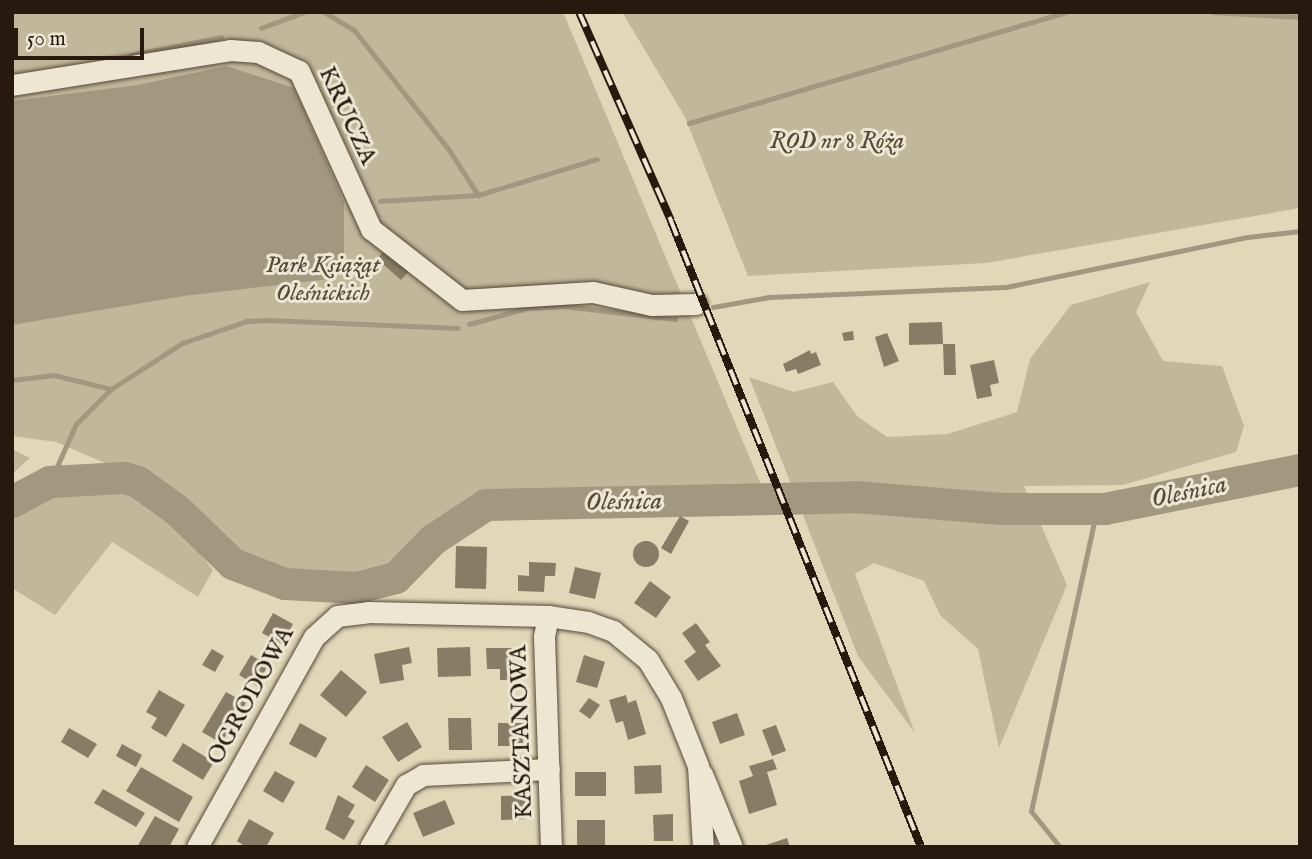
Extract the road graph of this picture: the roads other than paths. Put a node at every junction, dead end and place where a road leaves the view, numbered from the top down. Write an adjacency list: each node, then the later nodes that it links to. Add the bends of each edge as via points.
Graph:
1 (12, 85): 2 (street, KRUCZA, via 230,50 279,60 299,71 310,88 371,229 462,300 593,292 652,305)
2 (696, 304)
3 (548, 616): 4 (street, OGRODOWA, via 613,631 648,660 671,698); 5 (street, KASZTANOWA, via 544,637); 6 (street, OGRODOWA, via 352,612 324,624)
4 (698, 766): 9 (street); 10 (street, OGRODOWA)
5 (549, 769): 7 (street, via 423,775 406,785); 8 (street, KASZTANOWA)
6 (197, 847)
7 (370, 847)
8 (551, 847)
9 (703, 847)
10 (732, 847)

